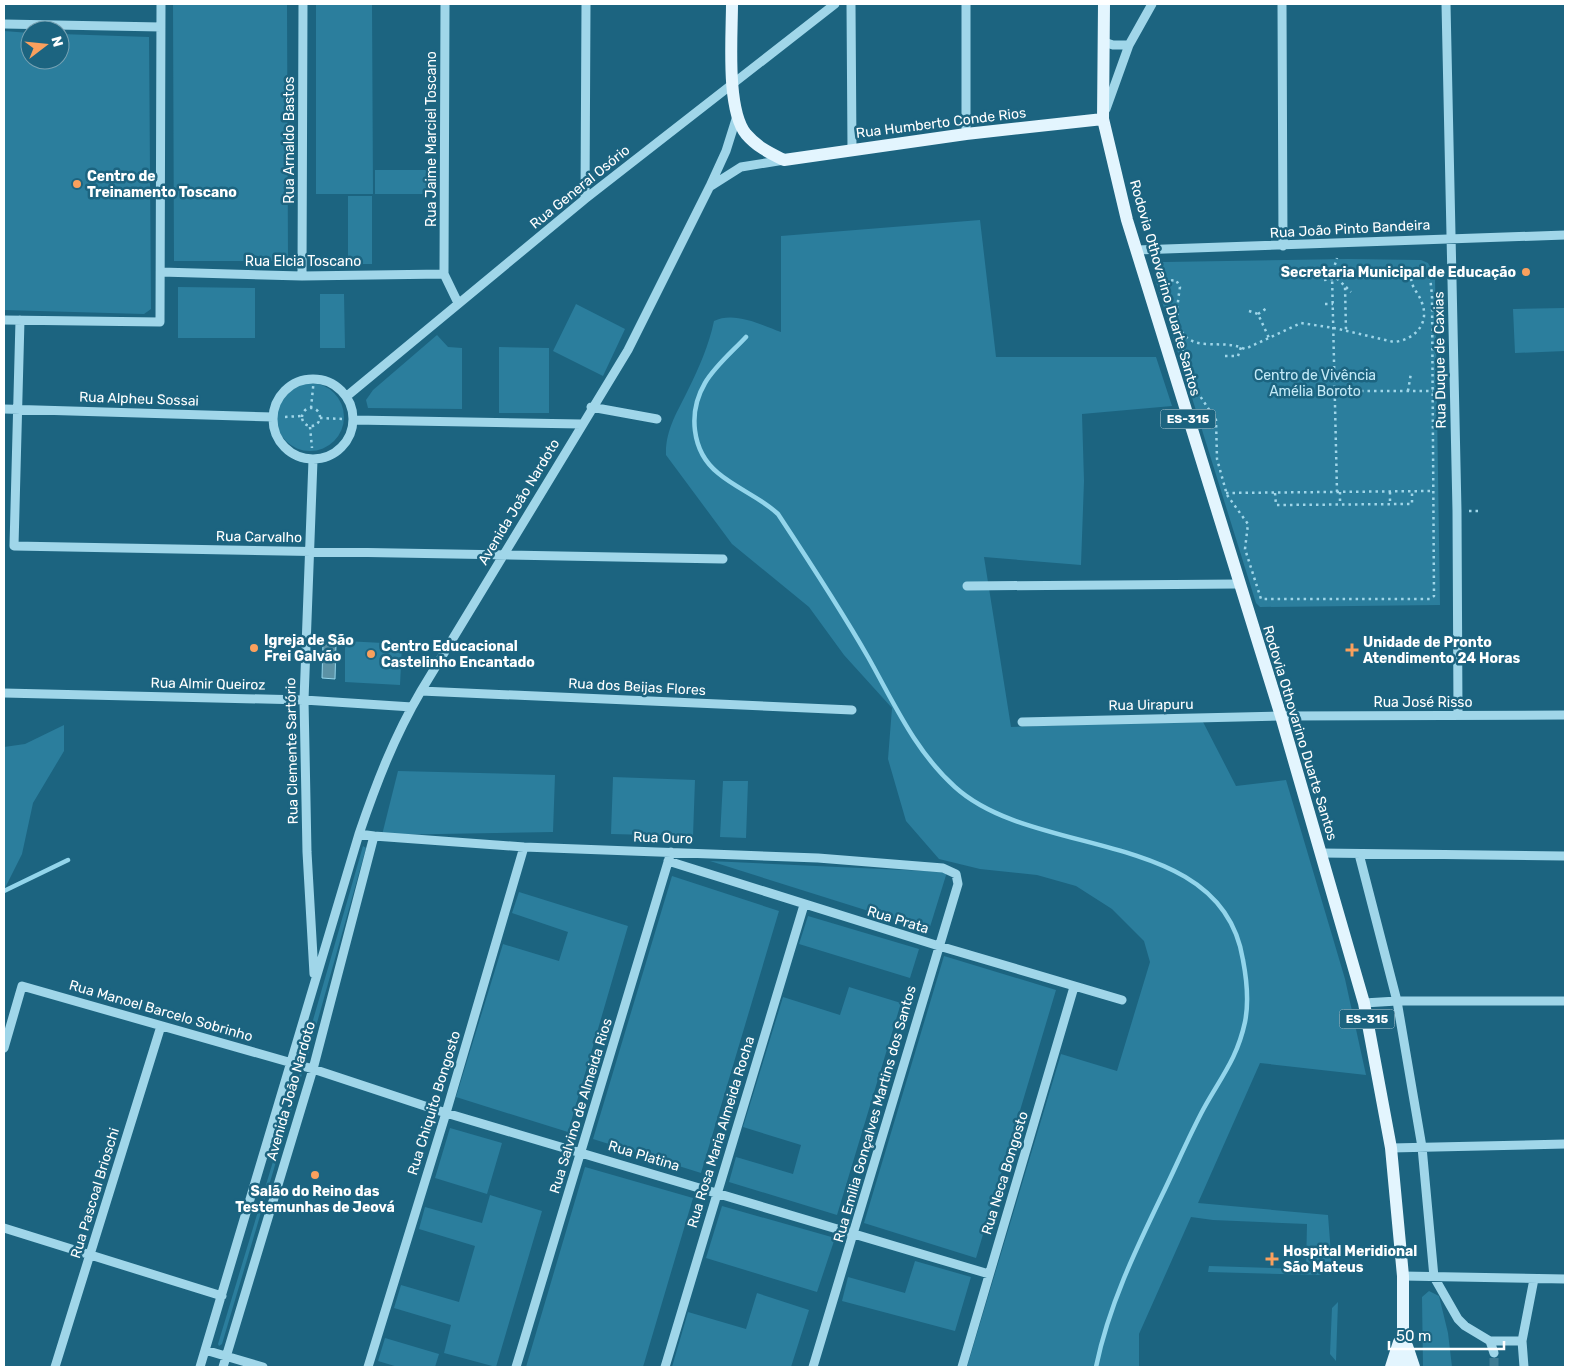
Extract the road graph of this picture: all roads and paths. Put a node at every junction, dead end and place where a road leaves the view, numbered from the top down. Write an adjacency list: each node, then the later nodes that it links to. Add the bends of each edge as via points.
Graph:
1 (161, 4): 14 (street)
2 (303, 4): 33 (street, Rua Arnaldo Bastos)
3 (445, 4): 31 (street, Rua Jaime Marciel Toscano)
4 (586, 4): 24 (street)
5 (732, 4): 17 (main road)
6 (835, 4): 17 (street, Rua General Osório)
7 (851, 4): 21 (street)
8 (966, 4): 20 (street)
9 (1104, 4): 15 (main road, ES-315)
10 (1152, 4): 16 (street)
11 (1282, 4): 27 (street)
12 (1446, 4): 26 (street, Rua Duque de Caxias)
13 (4, 24): 14 (street)
14 (161, 27): 30 (street)
15 (1104, 42): 16 (street); 19 (main road, ES-315)
16 (1129, 45): 19 (street)
17 (732, 84): 18 (main road); 24 (street, Rua General Osório)
18 (737, 116): 22 (main road, via 754,142); 23 (street, Avenida João Nardoto)
19 (1103, 119): 20 (main road, Rua Humberto Conde Rios); 28 (main road, Rodovia Othovarino Duarte Santos / ES-315)
20 (966, 134): 21 (main road, Rua Humberto Conde Rios)
21 (852, 150): 22 (main road, Rua Humberto Conde Rios)
22 (784, 160): 23 (street, via 741,167)
23 (710, 186): 57 (street, Avenida João Nardoto, via 628,350)
24 (585, 200): 38 (street, Rua General Osório)
25 (1565, 235): 26 (street, Rua João Pinto Bandeira)
26 (1451, 238): 27 (street, Rua João Pinto Bandeira); 87 (street, Rua Duque de Caxias)
27 (1283, 246): 28 (street, Rua João Pinto Bandeira)
28 (1137, 250): 80 (main road, Rodovia Othovarino Duarte Santos / ES-315)
29 (1337, 258): 32 (path)
30 (161, 272): 33 (street, Rua Elcia Toscano); 45 (street, via 160,322)
31 (444, 274): 33 (street, Rua Elcia Toscano); 38 (street)
32 (1332, 274): 34 (path); 36 (path)
33 (302, 276)
34 (1333, 279): 35 (path); 40 (path)
35 (1324, 280)
36 (1345, 286): 37 (path); 47 (path)
37 (1351, 292)
38 (458, 303): 56 (street, Rua General Osório)
39 (1325, 304): 40 (path)
40 (1333, 304): 46 (path)
41 (1266, 308): 43 (path)
42 (1249, 311): 43 (path)
43 (1258, 314): 48 (path)
44 (4, 320): 45 (street)
45 (20, 320): 60 (street)
46 (1334, 328): 47 (path); 48 (path, via 1301,322); 53 (path)
47 (1346, 331): 55 (path, via 1394,342 1403,342 1416,334 1421,327 1424,309 1411,277 1419,271 1427,274 1432,289)
48 (1269, 338): 49 (path, via 1251,348)
49 (1241, 347): 50 (path, via 1238,356); 73 (path, via 1230,343 1198,343 1186,338 1176,310 1180,287 1176,280 1164,284 1194,387 1216,420 1217,459)
50 (1225, 356)
51 (1411, 372): 54 (path)
52 (314, 378): 56 (street, via 332,383); 58 (path); 62 (street, via 296,382 282,393)
53 (1335, 391): 54 (path); 71 (path)
54 (1408, 391): 55 (path)
55 (1433, 391): 70 (path)
56 (346, 396): 65 (street)
57 (592, 407): 64 (street); 66 (street, Avenida João Nardoto)
58 (311, 408): 61 (path, via 305,409); 63 (path, via 319,413)
59 (4, 409): 60 (street, Rua Alpheu Sossai)
60 (17, 410): 62 (street, Rua Alpheu Sossai); 77 (street, Rua Carvalho, via 14,546)
61 (301, 416): 62 (path); 67 (path, via 303,423)
62 (273, 417): 68 (street, via 276,435 287,450)
63 (320, 418): 65 (path); 67 (path)
64 (657, 419)
65 (354, 420): 66 (street); 68 (street, via 348,440 341,448 333,455)
66 (581, 424): 78 (street, Avenida João Nardoto)
67 (310, 427): 68 (path)
68 (313, 460): 77 (street, Rua Clemente Sartório)
69 (1412, 491): 70 (path); 72 (path); 76 (path, via 1412,504)
70 (1433, 491): 73 (path, via 1433,598 1266,601 1259,596 1245,549 1248,524)
71 (1338, 492): 72 (path); 74 (path); 75 (path)
72 (1390, 492): 76 (path)
73 (1226, 493): 74 (path)
74 (1275, 493): 75 (path, via 1276,505)
75 (1340, 504): 76 (path)
76 (1390, 504)
77 (309, 552): 78 (street, Rua Carvalho); 84 (street, Rua Clemente Sartório)
78 (504, 556): 79 (street, Rua Carvalho); 82 (street, Avenida João Nardoto)
79 (723, 559)
80 (1238, 584): 81 (street); 89 (main road, Rodovia Othovarino Duarte Santos / ES-315)
81 (967, 586)
82 (421, 691): 85 (street, Avenida João Nardoto); 86 (street, Rua dos Beijas Flores)
83 (4, 692): 84 (street, Rua Almir Queiroz)
84 (304, 700): 85 (street, Rua Almir Queiroz); 102 (street, Rua Clemente Sartório)
85 (412, 707): 91 (street, Avenida João Nardoto, via 379,774)
86 (852, 710)
87 (1458, 715): 88 (street, Rua José Risso); 89 (street, Rua José Risso)
88 (1565, 715)
89 (1281, 716): 90 (street, Rua Uirapuru); 95 (main road, Rodovia Othovarino Duarte Santos / ES-315)
90 (1022, 722)
91 (359, 834): 92 (street); 102 (street, Avenida João Nardoto)
92 (374, 836): 93 (street, Rua Ouro); 111 (street, Avenida João Nardoto)
93 (524, 847): 94 (street, Rua Ouro); 112 (street, Rua Chiquito Bongosto)
94 (671, 852): 98 (street, Rua Salvino de Almeida Rios); 99 (street, Rua Ouro, via 818,858)
95 (1321, 853): 96 (street); 107 (main road, Rodovia Othovarino Duarte Santos / ES-315)
96 (1360, 854): 97 (street); 105 (street)
97 (1565, 856)
98 (668, 861): 100 (street, Rua Prata); 116 (street, Rua Salvino de Almeida Rios)
99 (952, 870): 101 (street, Rua Emilia Gonçalves Martins dos Santos, via 958,884)
100 (804, 905): 101 (street, Rua Prata); 117 (street, Rua Rosa Maria Almeida Rocha)
101 (939, 946): 103 (street, Rua Prata); 119 (street, Rua Emilia Gonçalves Martins dos Santos)
102 (315, 982): 110 (street, Avenida João Nardoto)
103 (1074, 987): 104 (street, Rua Prata); 121 (street, Rua Neca Bongosto)
104 (1122, 1000)
105 (1397, 1001): 106 (street); 107 (street); 115 (street)
106 (1565, 1001)
107 (1364, 1003): 114 (main road, Rodovia Othovarino Duarte Santos / ES-315)
108 (161, 1026): 109 (street, Rua Manoel Barcelo Sobrinho, via 22,986); 110 (street, Rua Manoel Barcelo Sobrinho); 120 (street, Rua Pascoal Brioschi)
109 (4, 1048)
110 (292, 1063): 111 (street, Rua Platina); 126 (street, Avenida João Nardoto)
111 (313, 1069): 112 (street, Rua Platina); 132 (street, Avenida João Nardoto)
112 (446, 1113): 116 (street, Rua Platina); 137 (street, Rua Chiquito Bongosto)
113 (1565, 1144): 115 (street)
114 (1391, 1148): 115 (street); 122 (main road, Rodovia Othovarino Duarte Santos / ES-315)
115 (1422, 1148): 123 (street)
116 (581, 1152): 117 (street, Rua Platina); 138 (street, Rua Salvino de Almeida Rios)
117 (717, 1192): 119 (street, Rua Platina); 139 (street, Rua Rosa Maria Almeida Rocha)
118 (4, 1228): 120 (street)
119 (854, 1234): 121 (street, Rua Platina); 140 (street, Rua Emilia Gonçalves Martins dos Santos)
120 (89, 1256): 126 (street); 133 (street, Rua Pascoal Brioschi)
121 (989, 1274): 141 (street, Rua Neca Bongosto)
122 (1402, 1276): 123 (street); 127 (main road, Rodovia Othovarino Duarte Santos / ES-315)
123 (1434, 1277): 124 (street); 129 (street, via 1458,1319)
124 (1534, 1279): 125 (street); 128 (street)
125 (1565, 1279)
126 (222, 1296): 130 (street, Avenida João Nardoto)
127 (1403, 1330): 142 (main road); 143 (main road, Rodovia Othovarino Duarte Santos / ES-315); 144 (main road)
128 (1522, 1340): 129 (street); 145 (street)
129 (1490, 1341): 131 (street)
130 (206, 1350): 132 (street); 134 (street, Avenida João Nardoto)
131 (1494, 1353)
132 (227, 1356): 135 (street, Avenida João Nardoto); 136 (street)
133 (55, 1367)
134 (200, 1367)
135 (223, 1367)
136 (263, 1367)
137 (368, 1367)
138 (516, 1367)
139 (665, 1367)
140 (813, 1367)
141 (962, 1367)
142 (1391, 1367)
143 (1403, 1367)
144 (1414, 1367)
145 (1524, 1367)

